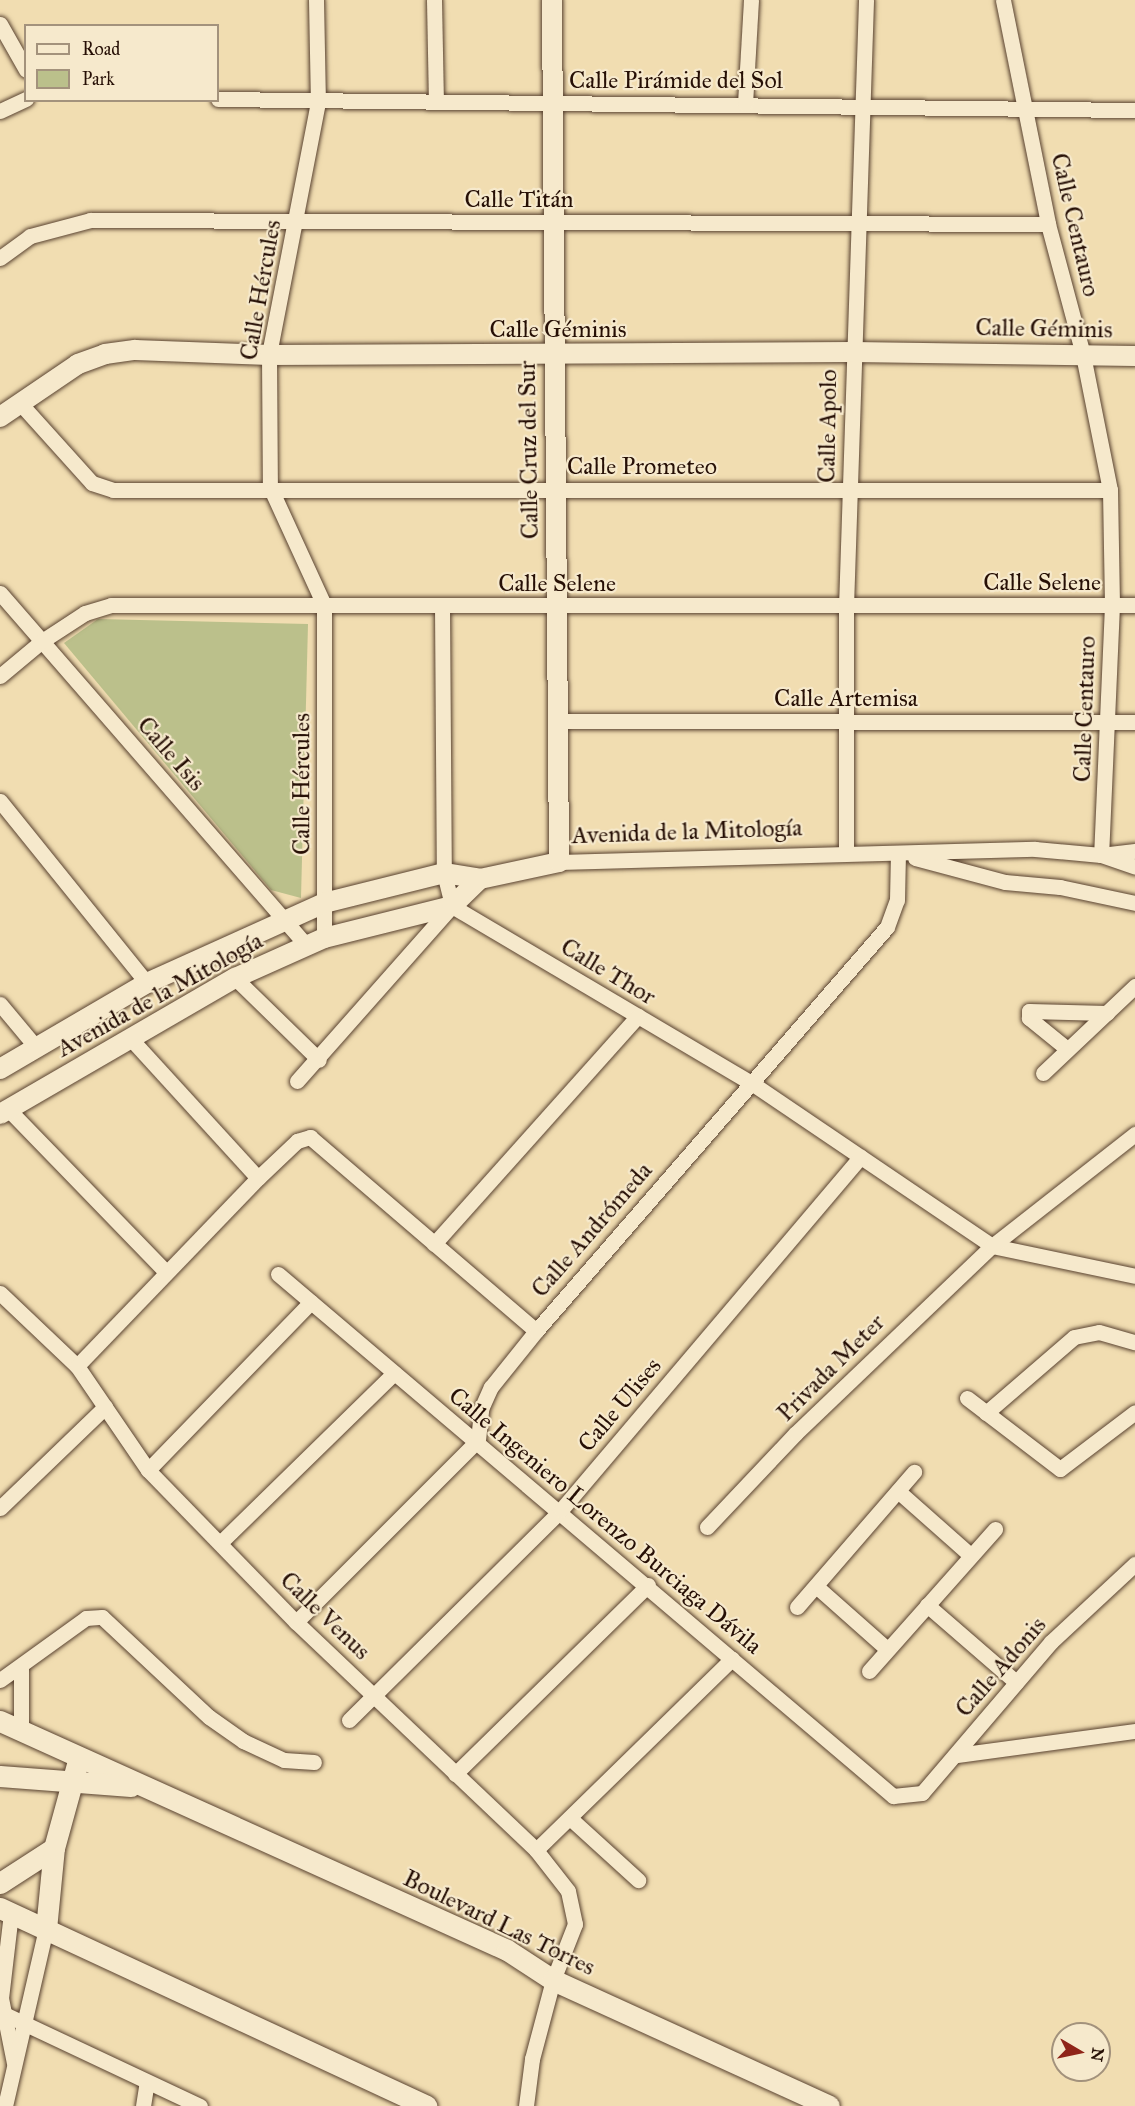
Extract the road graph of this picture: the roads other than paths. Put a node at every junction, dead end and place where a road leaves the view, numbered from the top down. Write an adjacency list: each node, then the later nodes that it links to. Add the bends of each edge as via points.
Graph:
1 (316, 0): 12 (street, Calle Hércules)
2 (434, 0): 11 (street)
3 (552, 0): 13 (street, Calle Cruz del Sur)
4 (751, 0): 14 (street)
5 (866, 0): 15 (street, Calle Apolo)
6 (1003, 0): 16 (street, Calle Centauro)
7 (0, 24): 8 (street)
8 (24, 66)
9 (219, 99): 12 (street, Calle Pirámide del Sol)
10 (24, 100): 18 (street)
11 (436, 100): 12 (street, Calle Pirámide del Sol); 13 (street, Calle Pirámide del Sol)
12 (318, 102): 20 (street, Calle Hércules)
13 (553, 102): 14 (street, Calle Pirámide del Sol); 19 (street, Calle Cruz del Sur)
14 (745, 104): 15 (street, Calle Pirámide del Sol)
15 (862, 105): 16 (street, Calle Pirámide del Sol); 22 (street, Calle Apolo)
16 (1026, 106): 17 (street, Calle Pirámide del Sol); 21 (street, Calle Centauro)
17 (1135, 110)
18 (0, 111)
19 (552, 222): 20 (street, Calle Titán); 22 (street, Calle Titán); 27 (street, Calle Cruz del Sur)
20 (297, 223): 23 (street, Calle Titán, via 90,220 30,236); 25 (street, Calle Hércules)
21 (1048, 224): 22 (street, Calle Titán); 26 (street, Calle Centauro)
22 (859, 225): 24 (street, Calle Apolo)
23 (0, 258)
24 (853, 352): 26 (street, Calle Géminis); 27 (street, Calle Géminis); 34 (street, Calle Apolo)
25 (268, 355): 27 (street, Calle Géminis); 29 (street, Calle Géminis, via 135,350 105,354 78,364); 31 (street, Calle Hércules)
26 (1083, 355): 28 (street, Calle Géminis); 33 (street, Calle Centauro)
27 (552, 356): 32 (street, Calle Cruz del Sur)
28 (1135, 356)
29 (19, 402): 30 (street, Calle Géminis); 31 (street, Calle Prometeo, via 92,483 102,489)
30 (0, 417)
31 (270, 487): 32 (street, Calle Prometeo); 36 (street, Calle Hércules)
32 (555, 490): 34 (street, Calle Prometeo); 40 (street, Calle Cruz del Sur)
33 (1110, 490): 34 (street, Calle Prometeo); 37 (street, Calle Centauro)
34 (849, 491): 41 (street, Calle Apolo)
35 (0, 593): 42 (street, Calle Isis)
36 (324, 605): 38 (street, Calle Selene); 42 (street, Calle Selene, via 111,605 85,613); 57 (street, Calle Hércules)
37 (1112, 605): 39 (street, Calle Selene); 41 (street, Calle Selene); 47 (street, Calle Centauro)
38 (442, 606): 40 (street, Calle Selene); 55 (street)
39 (1135, 606)
40 (557, 607): 41 (street, Calle Selene); 44 (street, Calle Cruz del Sur)
41 (846, 607): 45 (street, Calle Apolo)
42 (42, 641): 43 (street, Calle Selene); 60 (street, Calle Isis)
43 (0, 676)
44 (557, 721): 45 (street, Calle Artemisa); 53 (street, Calle Cruz del Sur)
45 (845, 721): 47 (street, Calle Artemisa); 50 (street, Calle Apolo)
46 (1135, 722): 47 (street, Calle Artemisa)
47 (1107, 723): 52 (street, Calle Centauro)
48 (0, 801): 63 (street)
49 (1135, 851): 52 (street)
50 (846, 852): 51 (street, Avenida de la Mitología); 53 (street, Avenida de la Mitología)
51 (898, 854): 52 (street, Avenida de la Mitología, via 1035,849); 58 (street, Avenida de la Mitología, via 1005,882 1060,887); 75 (street, Calle Andrómeda, via 897,900 887,927)
52 (1101, 855): 54 (street, Avenida de la Mitología)
53 (559, 862): 56 (street, Avenida de la Mitología)
54 (1135, 867)
55 (444, 873): 56 (street, Avenida de la Mitología); 57 (street, Avenida de la Mitología); 59 (street)
56 (480, 879): 59 (street, Avenida de la Mitología)
57 (324, 903): 60 (street, Avenida de la Mitología); 61 (street, Calle Hércules)
58 (1135, 903)
59 (452, 906): 61 (street, Avenida de la Mitología); 67 (street, Calle Thor); 71 (street)
60 (285, 921): 61 (street, Calle Isis); 63 (street, Avenida de la Mitología)
61 (316, 942): 62 (street, Avenida de la Mitología)
62 (235, 978): 68 (street, Avenida de la Mitología); 71 (street)
63 (147, 983): 69 (street, Avenida de la Mitología)
64 (1135, 986): 66 (street)
65 (0, 1004): 69 (street)
66 (1107, 1013): 70 (street); 70 (street, via 1029,1011 1029,1018)
67 (638, 1016): 75 (street, Calle Thor); 80 (street)
68 (131, 1039): 76 (street, Avenida de la Mitología); 79 (street)
69 (36, 1047): 72 (street, Avenida de la Mitología)
70 (1066, 1048): 73 (street)
71 (319, 1060): 74 (street)
72 (0, 1069)
73 (1043, 1073)
74 (297, 1081)
75 (750, 1082): 78 (street, Calle Thor); 87 (street, Calle Andrómeda)
76 (4, 1112): 82 (street)
77 (1135, 1134): 81 (street, Privada Meter)
78 (860, 1157): 81 (street, Calle Thor); 100 (street, Calle Ulises)
79 (258, 1178): 80 (street, via 297,1141 318,1140); 82 (street)
80 (435, 1244): 87 (street)
81 (992, 1246): 84 (street); 101 (street, Privada Meter, via 804,1425)
82 (166, 1272): 89 (street)
83 (278, 1274): 86 (street, Calle Ingeniero Lorenzo Burciaga Dávila)
84 (1135, 1276)
85 (0, 1293): 89 (street, Calle Venus)
86 (311, 1302): 90 (street, Calle Ingeniero Lorenzo Burciaga Dávila); 96 (street)
87 (536, 1331): 95 (street, Calle Andrómeda, via 491,1387 481,1409)
88 (1135, 1342): 94 (street, via 1099,1332 1074,1337)
89 (77, 1366): 92 (street, Calle Venus)
90 (394, 1373): 95 (street, Calle Ingeniero Lorenzo Burciaga Dávila); 103 (street)
91 (968, 1398): 94 (street)
92 (105, 1407): 96 (street, Calle Venus); 99 (street)
93 (1135, 1412): 94 (street, via 1060,1469)
94 (986, 1413)
95 (478, 1440): 100 (street, Calle Ingeniero Lorenzo Burciaga Dávila); 110 (street)
96 (148, 1470): 103 (street, Calle Venus)
97 (914, 1472): 98 (street)
98 (898, 1491): 104 (street); 107 (street)
99 (3, 1499)
100 (561, 1510): 106 (street, Calle Ingeniero Lorenzo Burciaga Dávila); 117 (street, Calle Ulises)
101 (707, 1527)
102 (994, 1529): 104 (street)
103 (220, 1542): 110 (street, Calle Venus)
104 (970, 1555): 108 (street)
105 (1135, 1564): 116 (street, Calle Adonis, via 1095,1597)
106 (648, 1585): 112 (street, Calle Ingeniero Lorenzo Burciaga Dávila); 125 (street)
107 (817, 1587): 109 (street); 111 (street)
108 (927, 1605): 111 (street); 116 (street)
109 (797, 1607)
110 (296, 1622): 117 (street, Calle Venus)
111 (886, 1649): 114 (street)
112 (732, 1659): 129 (street, Calle Ingeniero Lorenzo Burciaga Dávila, via 884,1791); 130 (street)
113 (21, 1667): 115 (street); 120 (street); 124 (street, via 86,1618 102,1617 209,1717 243,1741 284,1760)
114 (868, 1671)
115 (0, 1680)
116 (1016, 1682): 122 (street, Calle Adonis)
117 (374, 1695): 118 (street, Calle Ulises); 125 (street, Calle Venus)
118 (349, 1720)
119 (0, 1721): 120 (main road, Boulevard Las Torres)
120 (21, 1731): 123 (main road, Boulevard Las Torres)
121 (1135, 1731): 122 (street)
122 (957, 1755): 129 (street, Calle Adonis, via 922,1793)
123 (79, 1757): 127 (main road); 128 (main road, Boulevard Las Torres)
124 (314, 1762)
125 (455, 1774): 132 (street, Calle Venus)
126 (0, 1776): 127 (main road, Boulevard Las Torres)
127 (72, 1782): 128 (main road, Boulevard Las Torres); 131 (main road)
128 (146, 1788): 137 (main road, Boulevard Las Torres, via 507,1950)
129 (904, 1798)
130 (571, 1819): 132 (street); 133 (street)
131 (54, 1848): 134 (main road); 136 (main road)
132 (536, 1850): 137 (street, Calle Venus, via 568,1891 575,1911)
133 (638, 1880)
134 (0, 1882)
135 (6, 1911): 136 (main road); 138 (street)
136 (46, 1929): 139 (street); 145 (main road)
137 (553, 1980): 146 (street, Calle Venus, via 532,2060); 147 (main road, Boulevard Las Torres)
138 (1, 2013): 139 (street); 140 (street)
139 (26, 2026): 140 (street); 141 (street)
140 (14, 2063): 142 (street)
141 (147, 2082): 143 (street); 144 (street)
142 (5, 2106)
143 (143, 2106)
144 (200, 2106)
145 (426, 2106)
146 (526, 2106)
147 (829, 2106)

